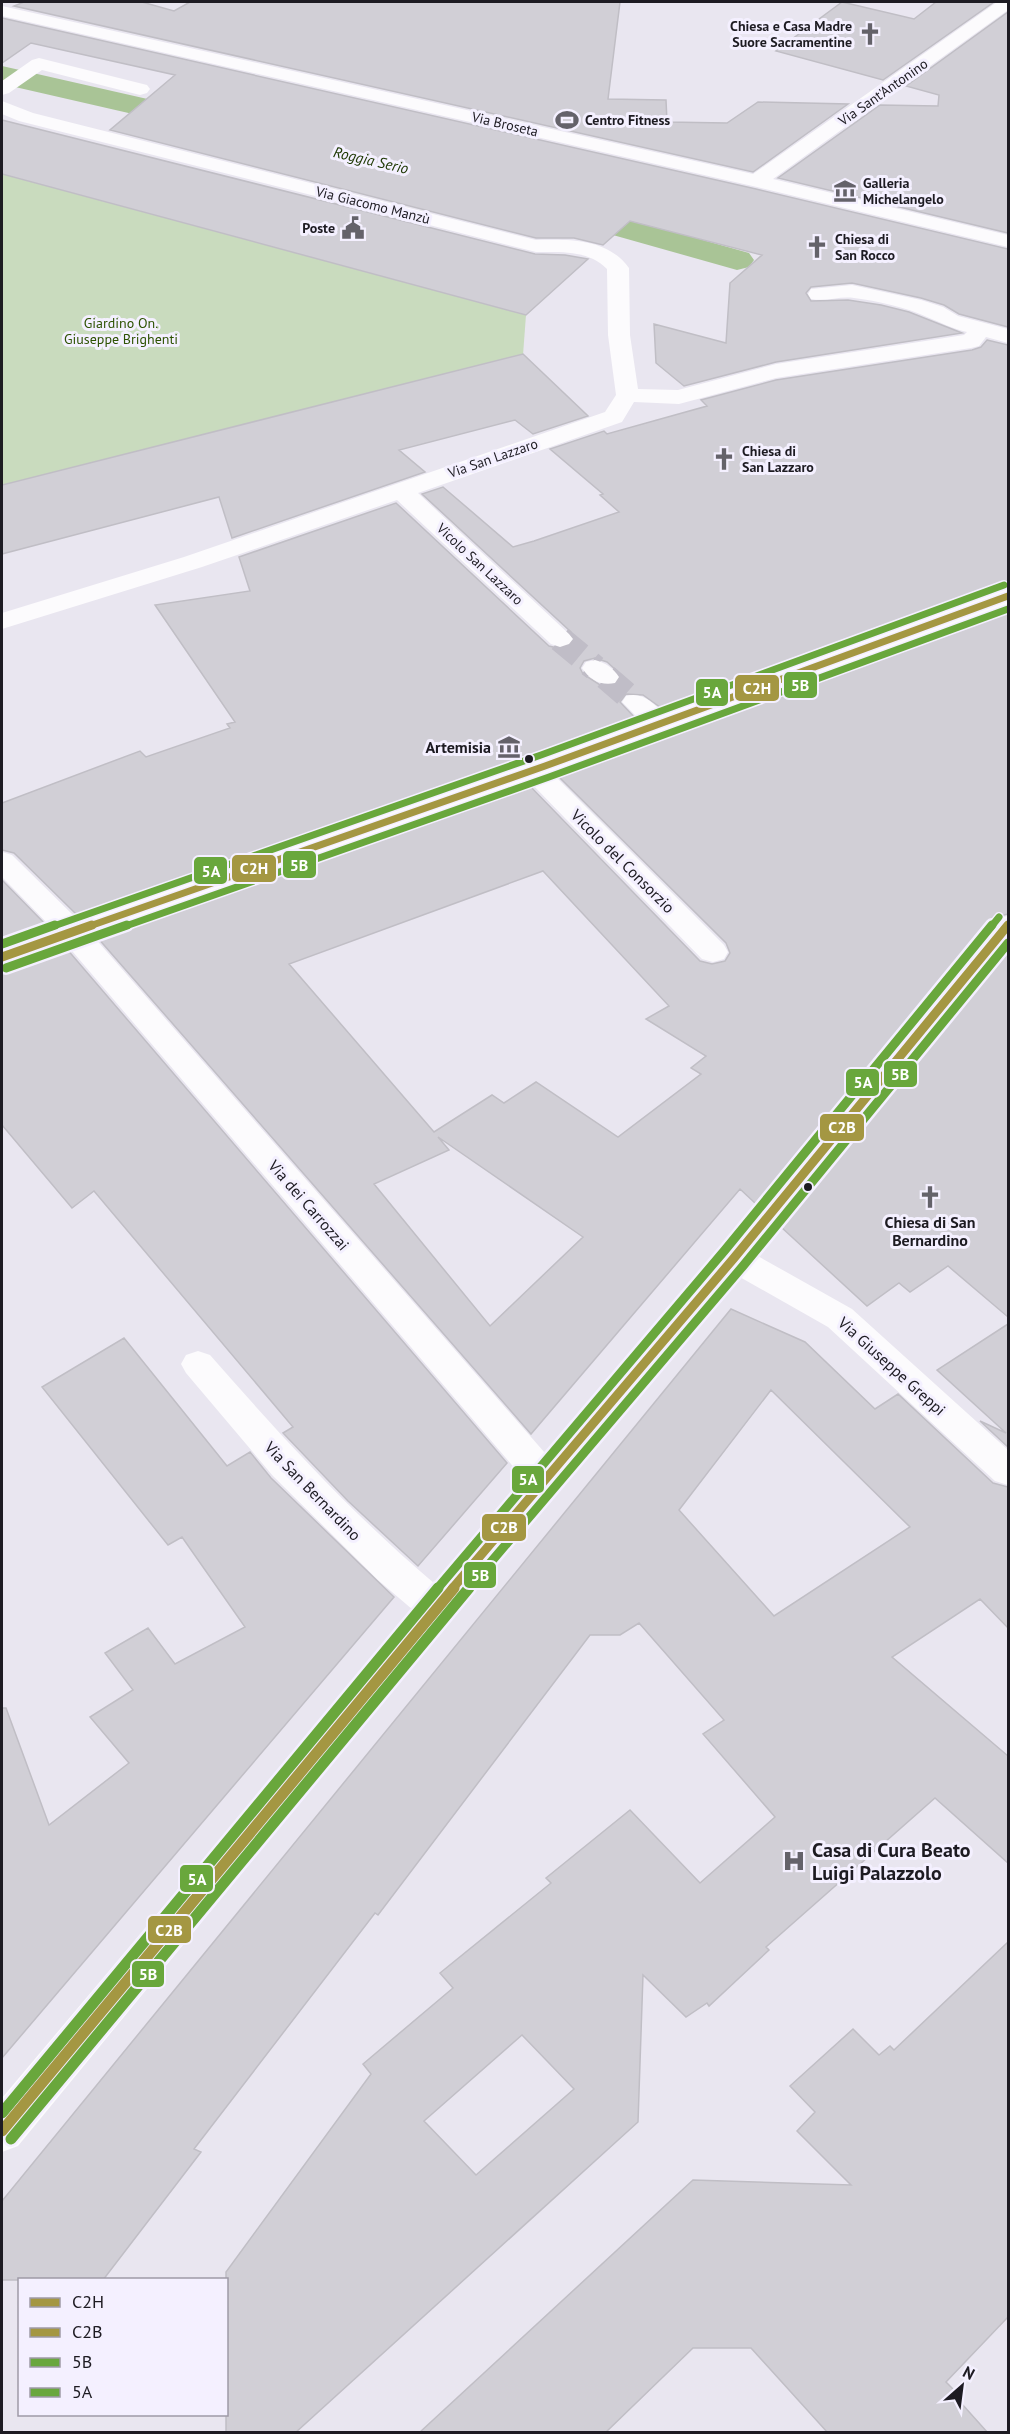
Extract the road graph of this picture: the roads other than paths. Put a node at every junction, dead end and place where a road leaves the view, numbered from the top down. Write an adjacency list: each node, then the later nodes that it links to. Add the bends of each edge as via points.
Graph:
1 (13, 2): 3 (street)
2 (1008, 2): 6 (street, Via Sant'Antonino)
3 (2, 9): 6 (street, Via Broseta)
4 (140, 89): 5 (street, Via Giacomo Manzù, via 39,64)
5 (3, 94): 11 (street, Via Giacomo Manzù, via 26,117 536,246 576,247 599,253 618,268 619,335)
6 (757, 181): 7 (street, Via Broseta)
7 (1008, 241)
8 (819, 294): 9 (street, via 852,291 913,305)
9 (981, 329): 10 (street); 11 (street, via 971,340 776,370 679,398)
10 (1008, 336)
11 (627, 395): 12 (street, Via San Lazzaro, via 614,417)
12 (400, 489): 14 (street, Via San Lazzaro, via 194,562); 15 (street, Vicolo San Lazzaro)
13 (1008, 597): 17 (street)
14 (2, 621)
15 (560, 639)
16 (635, 702): 17 (street)
17 (660, 724): 18 (street)
18 (533, 769): 21 (street); 22 (street, Vicolo del Consorzio)
19 (2, 861): 21 (street)
20 (1008, 925): 24 (street)
21 (73, 932): 23 (street); 27 (street, Via dei Carrozzai)
22 (713, 952)
23 (2, 957)
24 (734, 1258): 26 (street, Via Giuseppe Greppi, via 840,1318); 27 (street)
25 (198, 1364): 28 (street, Via San Bernardino, via 286,1466 391,1569)
26 (1008, 1471)
27 (545, 1478): 28 (street)
28 (438, 1609): 29 (street)
29 (2, 2131)

